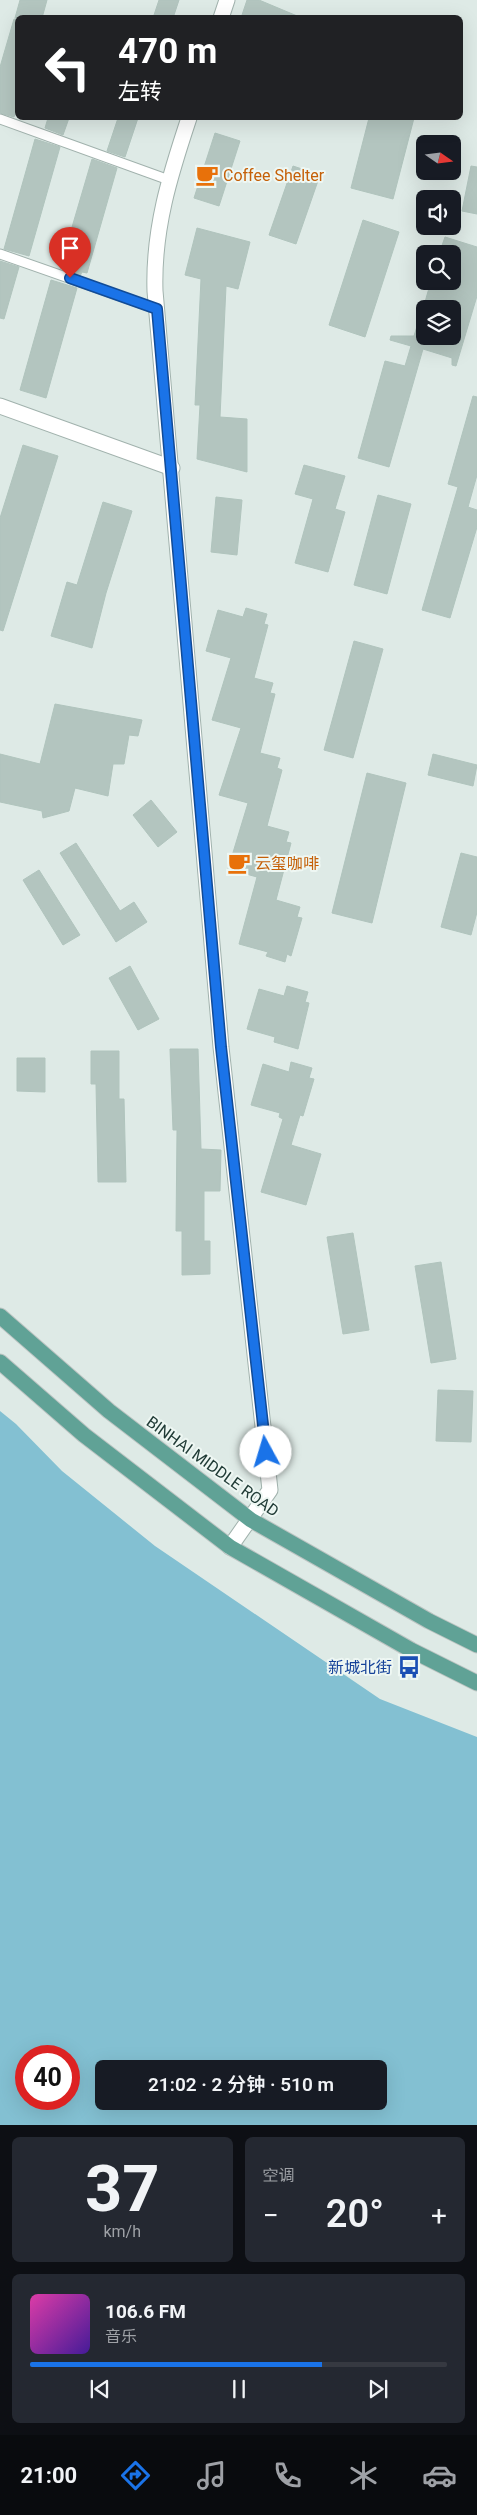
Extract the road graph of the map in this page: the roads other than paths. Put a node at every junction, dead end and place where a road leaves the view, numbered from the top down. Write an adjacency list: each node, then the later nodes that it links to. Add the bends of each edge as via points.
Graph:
1 (226, 0): 2 (street)
2 (222, 15)
3 (0, 119): 5 (lane)
4 (188, 120): 5 (street)
5 (169, 180): 7 (street, via 158,224 154,259)
6 (0, 254): 7 (lane)
7 (157, 309): 9 (street)
8 (0, 406): 9 (street)
9 (172, 468): 12 (street, via 221,1047 270,1490)
10 (0, 1316): 12 (main road, BINHAI MIDDLE ROAD, via 109,1411)
11 (0, 1362): 13 (main road, via 84,1435)
12 (251, 1520): 13 (street); 14 (main road, BINHAI MIDDLE ROAD)
13 (230, 1547): 15 (main road, via 411,1650)
14 (477, 1645)
15 (477, 1683)

